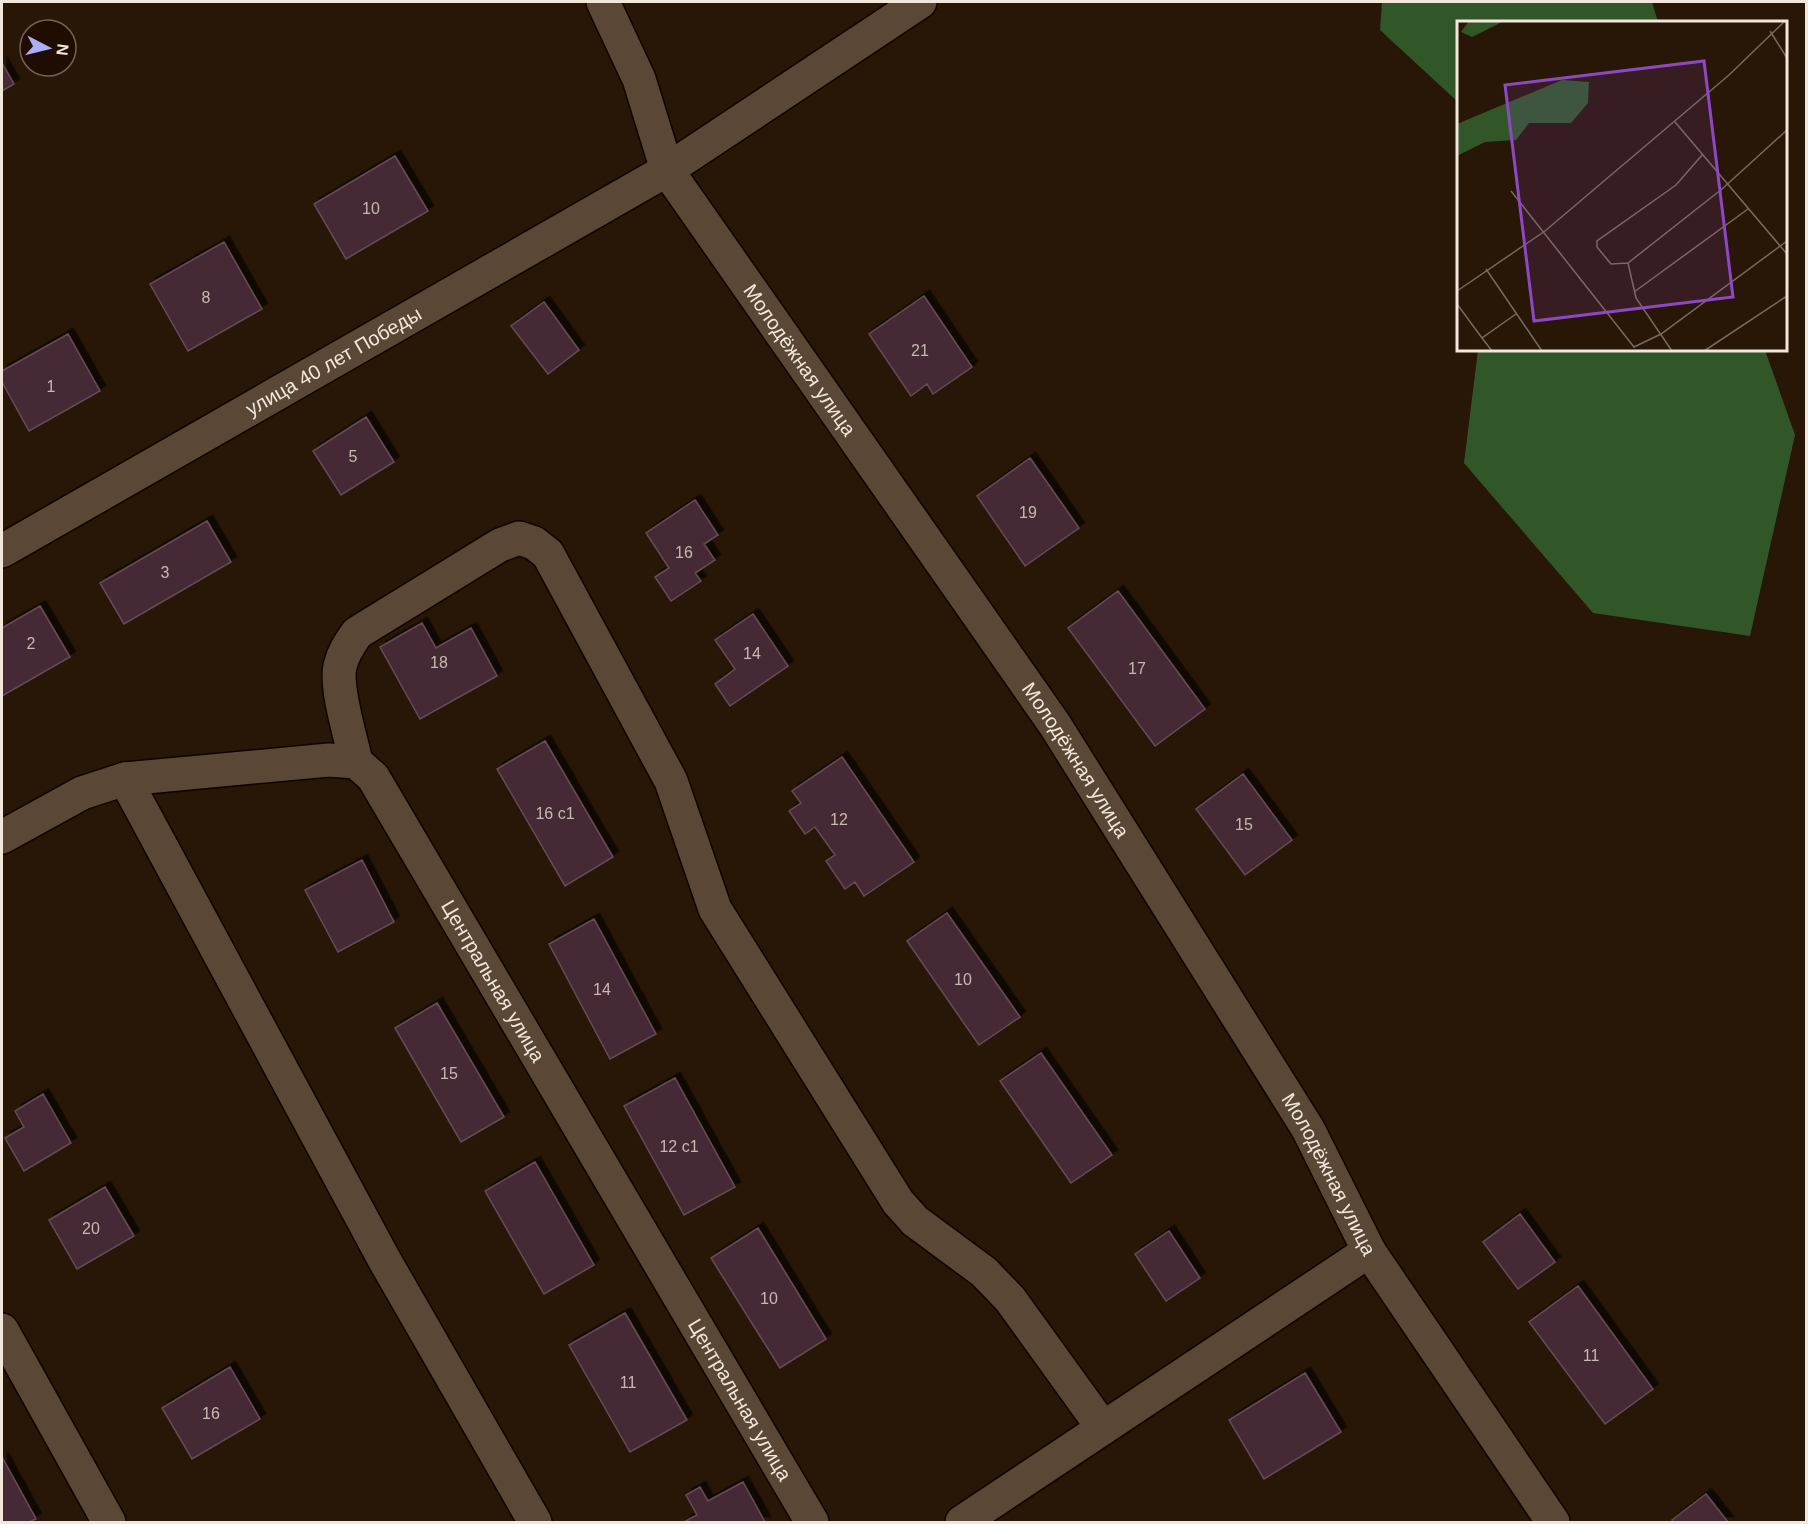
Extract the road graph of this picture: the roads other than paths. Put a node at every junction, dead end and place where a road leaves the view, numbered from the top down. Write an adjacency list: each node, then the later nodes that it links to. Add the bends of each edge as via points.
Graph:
1 (603, 2): 3 (street, Молодёжная улица, via 639,79)
2 (920, 2): 3 (street, улица 40 лет Победы)
3 (667, 170): 4 (street, улица 40 лет Победы); 8 (street, Молодёжная улица, via 1055,725 1308,1129)
4 (2, 551)
5 (356, 762): 6 (street, via 329,760); 10 (street, via 339,669 345,650 357,633 500,545 519,538 548,554 671,781 715,909 898,1202 915,1221 984,1272 1010,1299); 13 (street, Центральная улица, via 373,777)
6 (125, 779): 7 (street, via 82,793); 12 (street, via 385,1262)
7 (2, 837)
8 (1369, 1251): 10 (street); 15 (street, Молодёжная улица)
9 (2, 1330): 11 (street)
10 (1103, 1428): 14 (street)
11 (109, 1522)
12 (535, 1522)
13 (812, 1522)
14 (962, 1522)
15 (1553, 1522)

